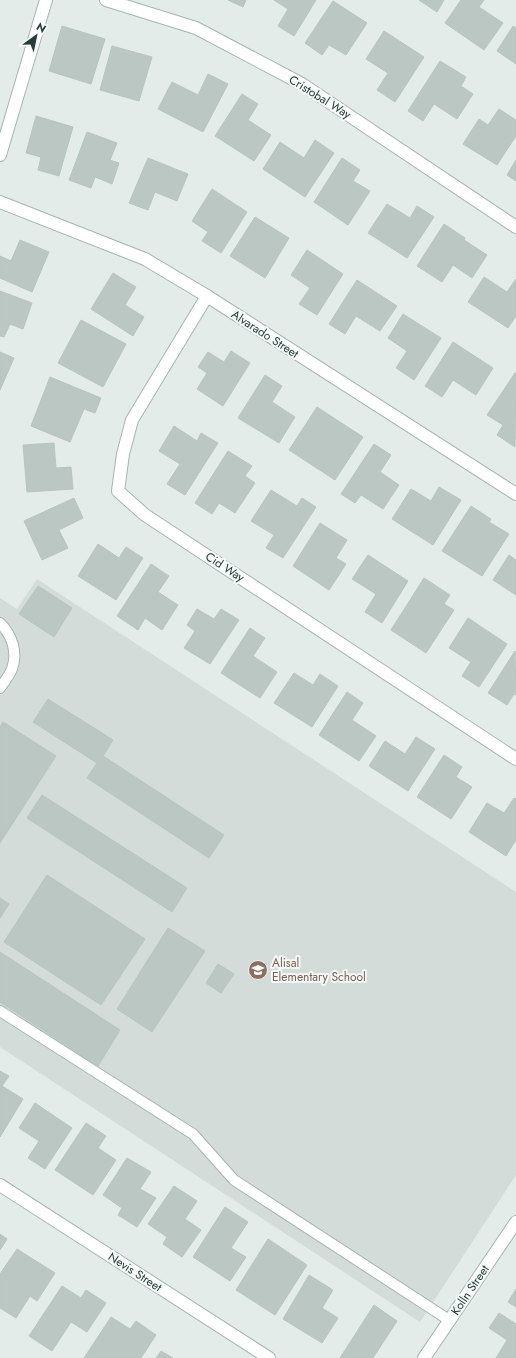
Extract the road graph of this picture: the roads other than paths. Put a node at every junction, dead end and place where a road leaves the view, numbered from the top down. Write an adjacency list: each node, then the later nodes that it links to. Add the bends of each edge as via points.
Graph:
1 (46, 0): 3 (street)
2 (106, 0): 5 (street, Cristobal Way, via 196,28 302,84)
3 (0, 155)
4 (0, 202): 6 (street, Alvarado Street, via 145,259)
5 (516, 227)
6 (207, 296): 7 (street, Alvarado Street); 10 (street, Cid Way, via 132,420 123,454 118,491 145,515)
7 (516, 494)
8 (0, 623): 9 (lane, via 13,642 14,658 12,670)
9 (0, 688)
10 (516, 759)
11 (0, 1011): 14 (lane, via 193,1134 234,1180)
12 (0, 1185): 15 (street, Nevis Street)
13 (516, 1222): 14 (street, Kolln Street)
14 (449, 1320): 16 (street, Kolln Street)
15 (269, 1358)
16 (424, 1358)

